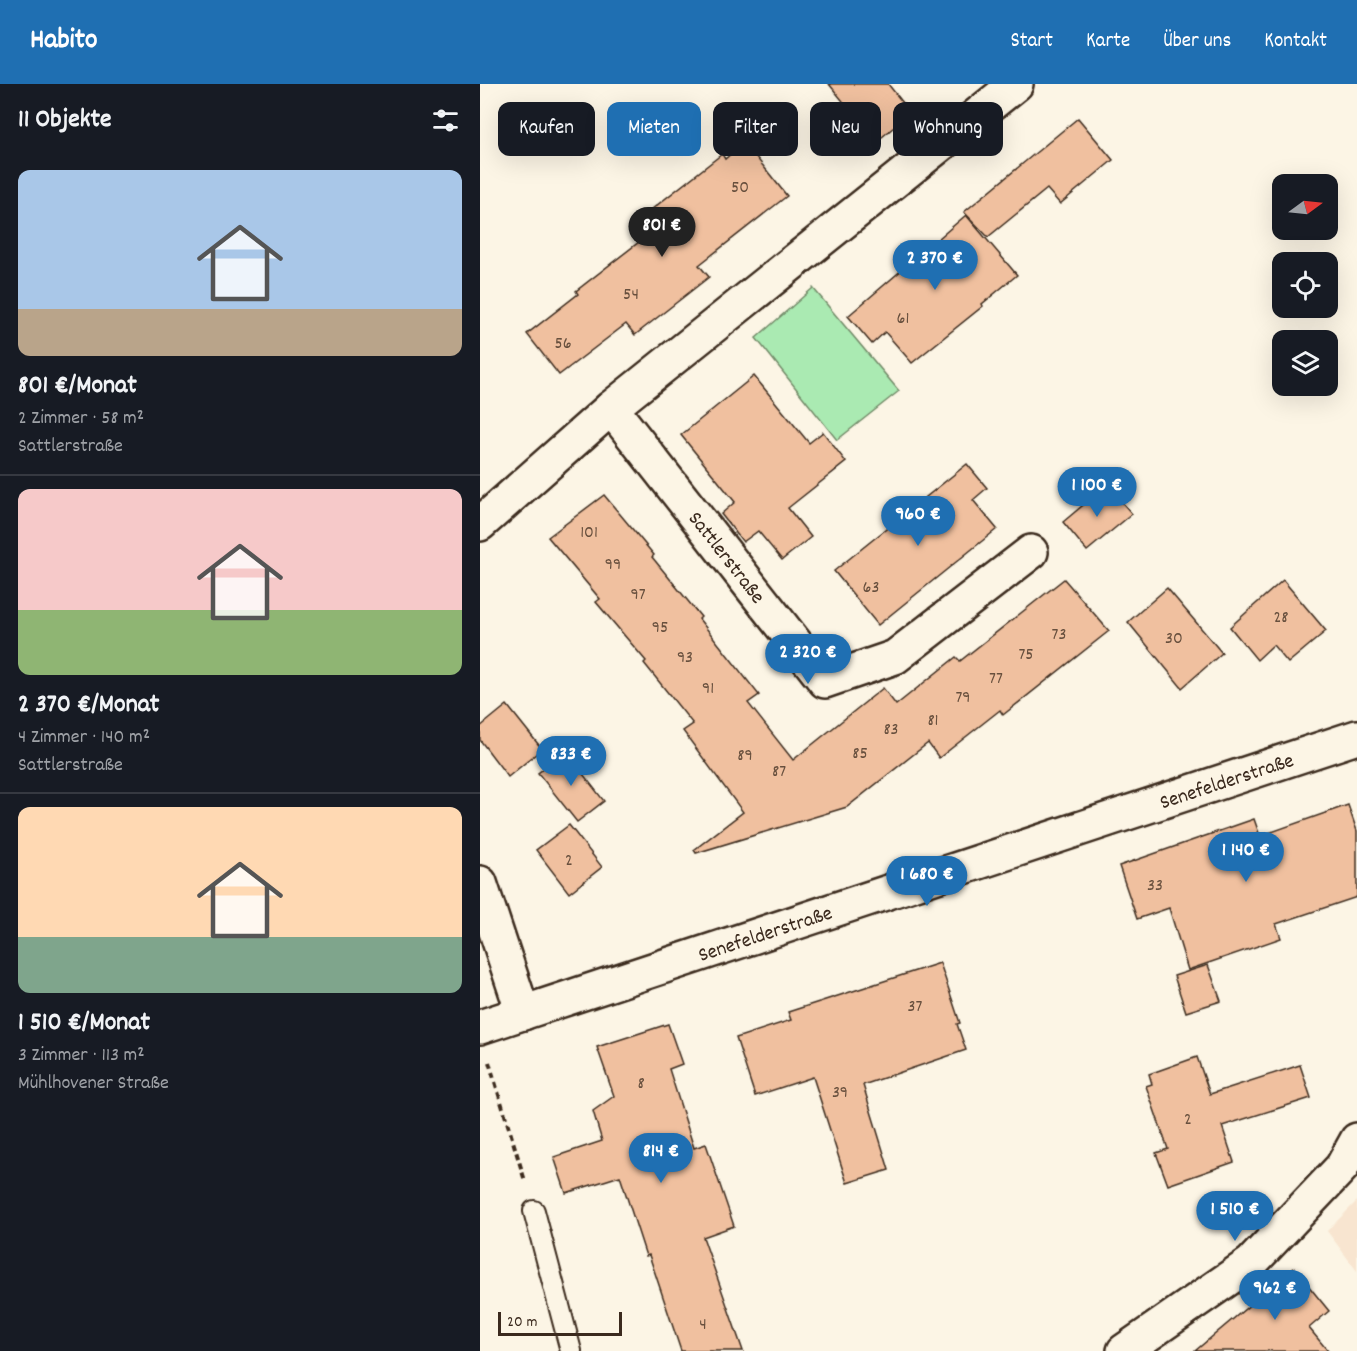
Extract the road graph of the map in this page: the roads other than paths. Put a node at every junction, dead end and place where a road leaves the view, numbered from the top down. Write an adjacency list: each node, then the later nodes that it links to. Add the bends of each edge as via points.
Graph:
1 (1016, 84): 2 (street)
2 (612, 408): 3 (street); 4 (street, Sattlerstraße, via 825,681 895,657)
3 (480, 524)
4 (1031, 552)
5 (1357, 738): 7 (street, Senefelderstraße)
6 (480, 883): 7 (street)
7 (522, 1013): 8 (street, Senefelderstraße)
8 (483, 1040)
9 (1357, 1140): 12 (street, via 1342,1167 1251,1263)
10 (534, 1210): 11 (lane)
11 (571, 1351)
12 (1124, 1351)

